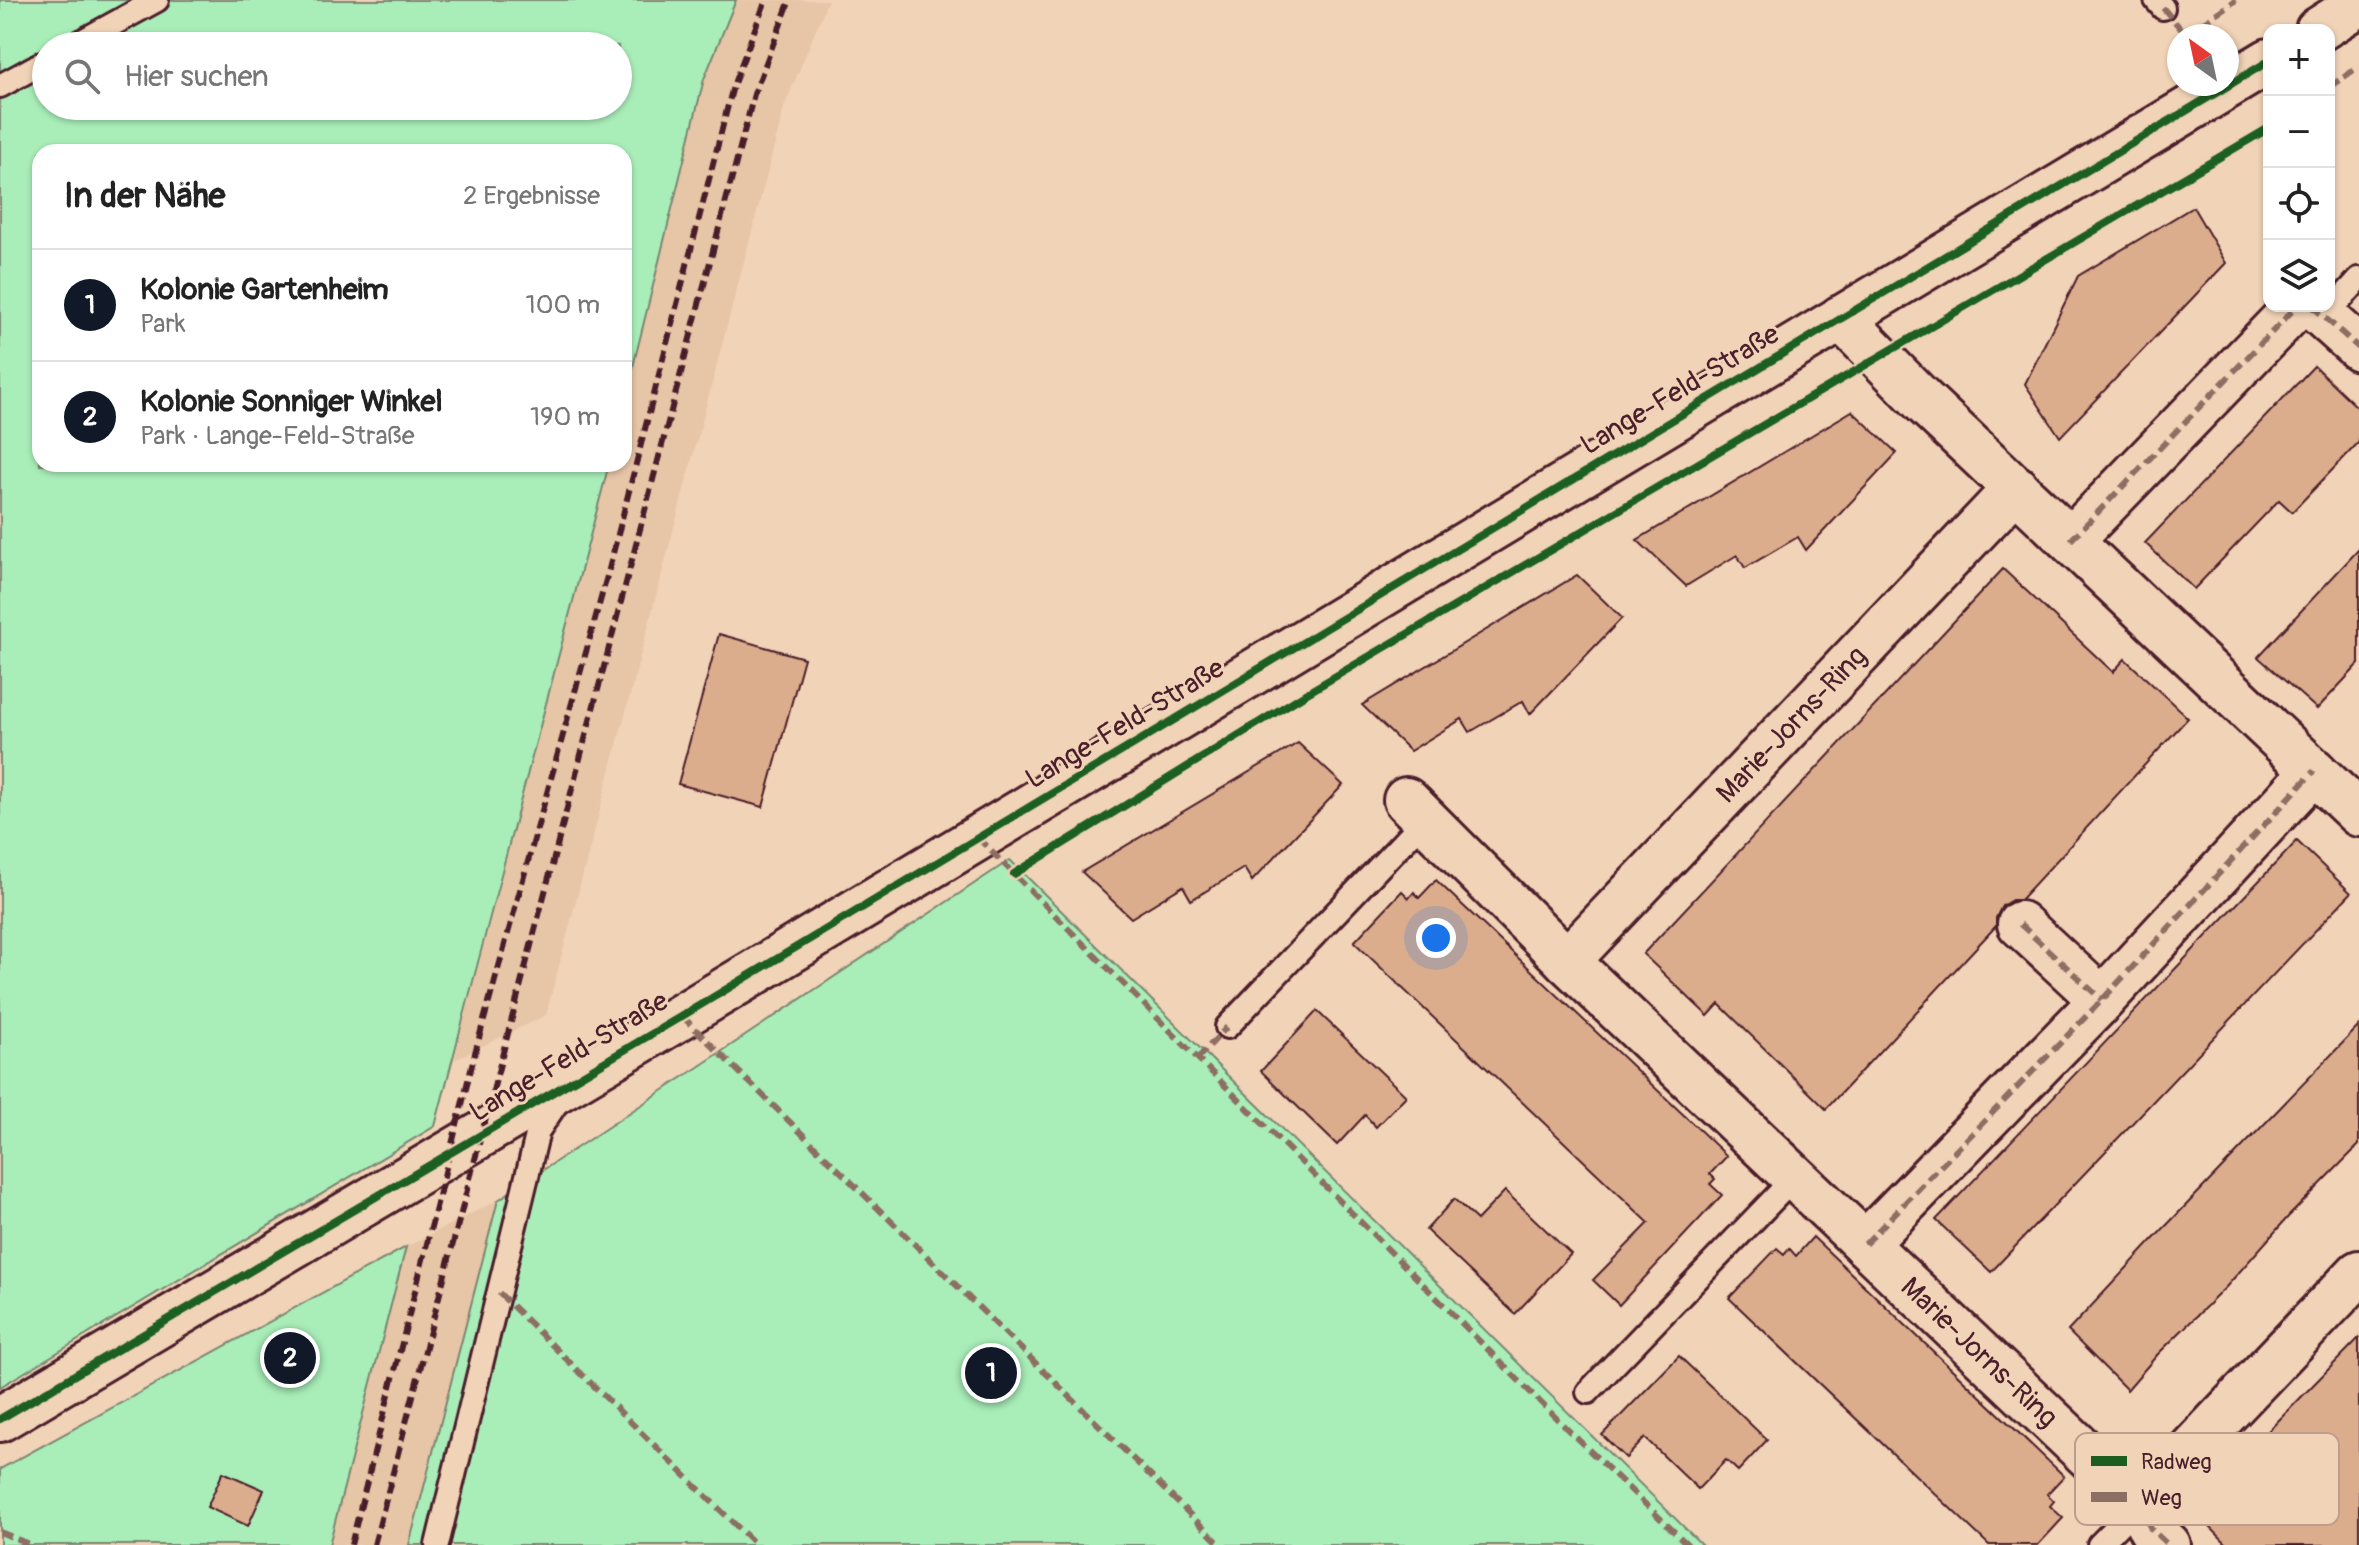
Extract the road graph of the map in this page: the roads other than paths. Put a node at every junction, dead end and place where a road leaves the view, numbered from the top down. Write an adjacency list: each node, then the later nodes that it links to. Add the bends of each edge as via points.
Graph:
1 (157, 0): 4 (lane)
2 (2359, 4): 3 (street)
3 (2327, 24)
4 (99, 32)
5 (2263, 65): 12 (street, Lange-Feld-Straße)
6 (32, 69): 7 (lane)
7 (0, 86)
8 (2359, 279): 9 (lane)
9 (2335, 294)
10 (2309, 312): 15 (street)
11 (2314, 312): 13 (street)
12 (1841, 318): 14 (street); 23 (street, Lange-Feld-Straße)
13 (2359, 348)
14 (2016, 488): 15 (street); 20 (street, Marie-Jorns-Ring)
15 (2071, 540): 16 (street)
16 (2314, 771): 18 (street); 21 (street)
17 (1416, 810): 20 (street, Marie-Jorns-Ring); 22 (lane)
18 (2359, 814)
19 (2020, 924): 21 (street)
20 (1567, 961): 24 (street, Marie-Jorns-Ring)
21 (2102, 1000): 25 (street)
22 (1227, 1027)
23 (573, 1081): 28 (street, Lange-Feld-Straße); 33 (lane, via 538,1131)
24 (1795, 1177): 25 (street, Marie-Jorns-Ring); 27 (lane)
25 (1865, 1244): 30 (street, Marie-Jorns-Ring)
26 (2359, 1273): 29 (street)
27 (1588, 1392)
28 (0, 1419)
29 (2207, 1433)
30 (2075, 1443)
31 (2119, 1525): 34 (lane)
32 (2149, 1525): 35 (street, Marie-Jorns-Ring)
33 (437, 1545)
34 (2099, 1545)
35 (2168, 1545)

